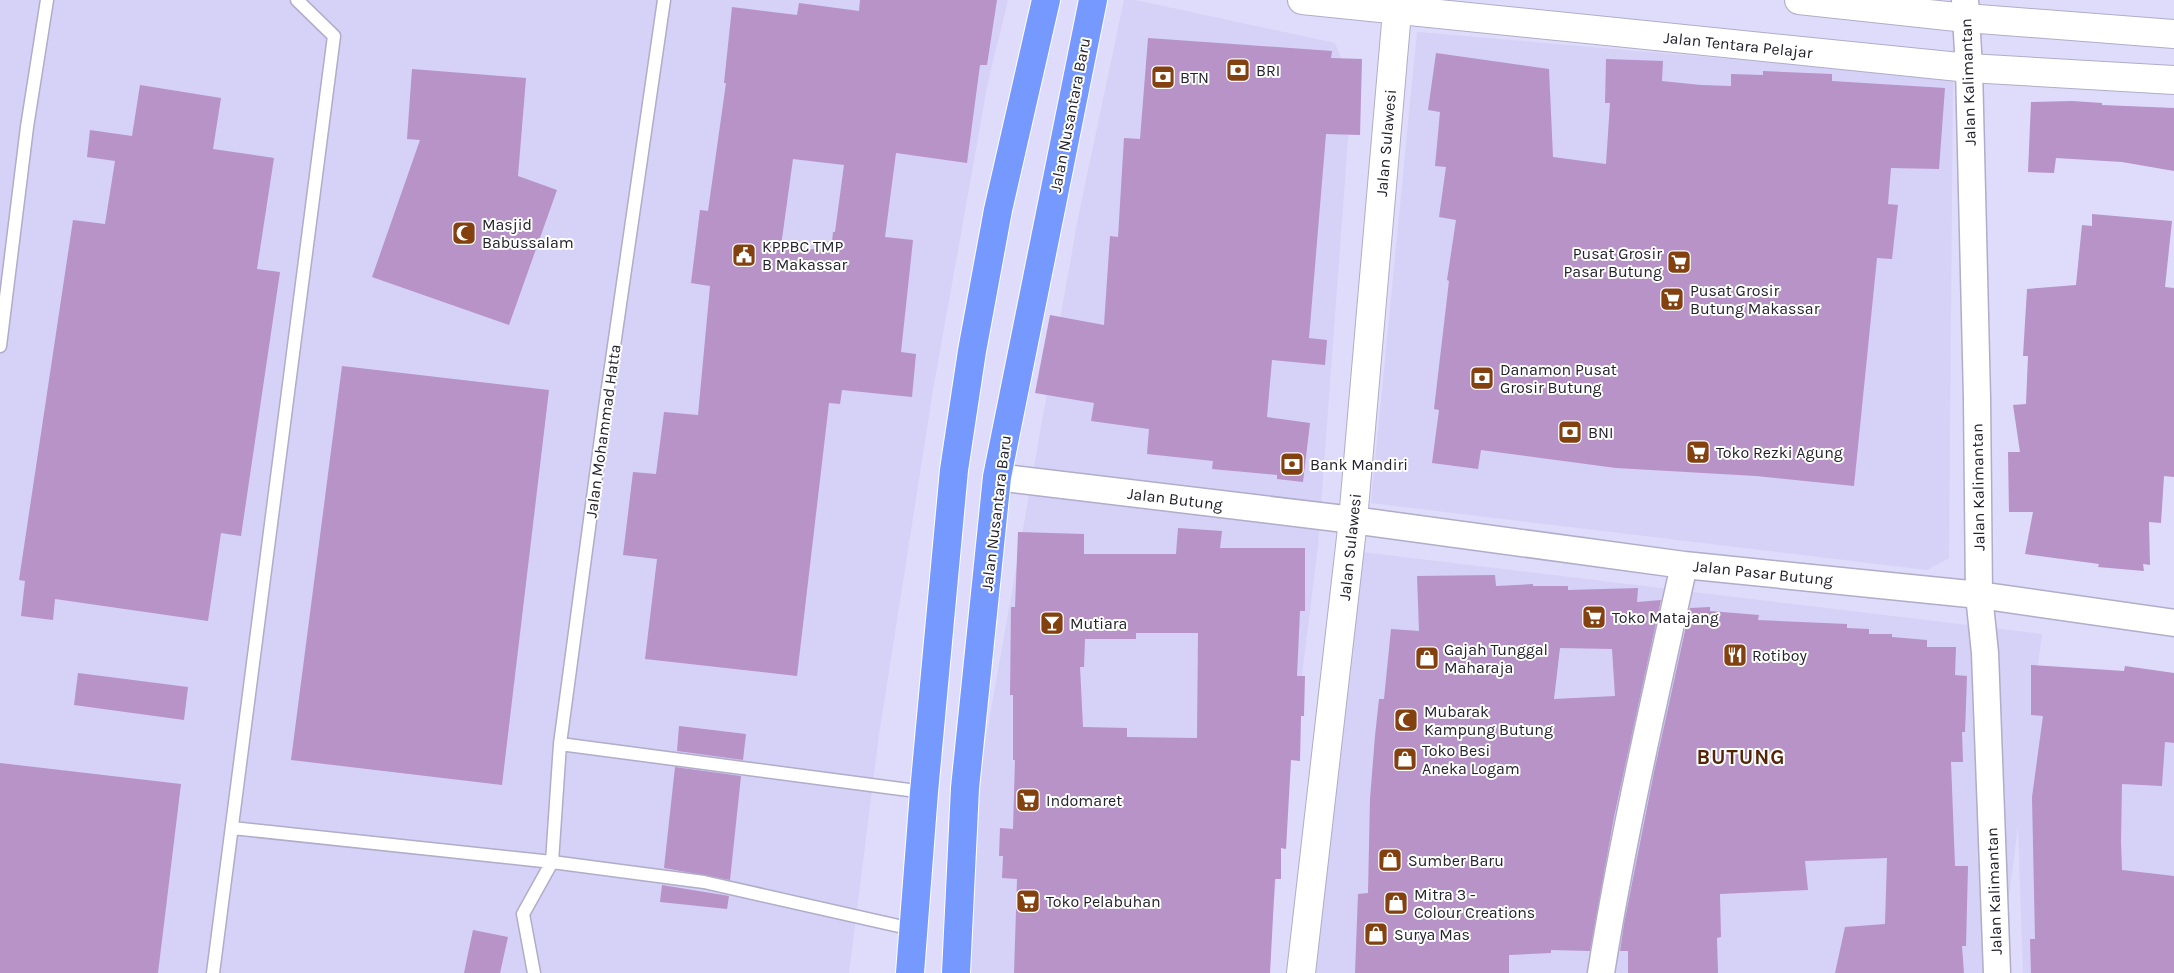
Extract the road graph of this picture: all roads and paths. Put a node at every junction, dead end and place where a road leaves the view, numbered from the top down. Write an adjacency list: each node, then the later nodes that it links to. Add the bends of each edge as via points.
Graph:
1 (47, 0): 13 (lane)
2 (297, 0): 21 (lane, via 334,36)
3 (664, 0): 19 (lane, Jalan Mohammad Hatta)
4 (1046, 0): 20 (highway, via 998,210 972,351 954,470)
5 (1093, 0): 14 (highway, Jalan Nusantara Baru)
6 (1302, 0): 8 (main road, Jalan Tentara Pelajar)
7 (1799, 0): 9 (main road)
8 (1398, 5): 11 (main road, Jalan Tentara Pelajar); 15 (main road, Jalan Sulawesi)
9 (1966, 9): 10 (main road); 11 (street, Jalan Kalimantan)
10 (2174, 34)
11 (1969, 68): 12 (main road, Jalan Tentara Pelajar); 17 (street, Jalan Kalimantan)
12 (2174, 80)
13 (0, 339)
14 (997, 477): 15 (street, Jalan Butung); 27 (highway, Jalan Nusantara Baru, via 965,788)
15 (1353, 520): 16 (street, Jalan Pasar Butung); 28 (main road, Jalan Sulawesi)
16 (1684, 565): 17 (street, Jalan Pasar Butung); 29 (street, via 1636,788)
17 (1979, 595): 18 (street, Jalan Pasar Butung); 30 (street, Jalan Kalimantan, via 1985,653)
18 (2174, 623)
19 (560, 744): 20 (lane); 22 (lane, Jalan Mohammad Hatta)
20 (924, 792): 23 (highway)
21 (232, 828): 22 (lane); 24 (lane)
22 (552, 862): 23 (lane, via 704,882); 25 (lane, via 523,914)
23 (912, 929): 26 (highway)
24 (213, 973)
25 (534, 973)
26 (910, 973)
27 (956, 973)
28 (1301, 973)
29 (1601, 973)
30 (1997, 973)

